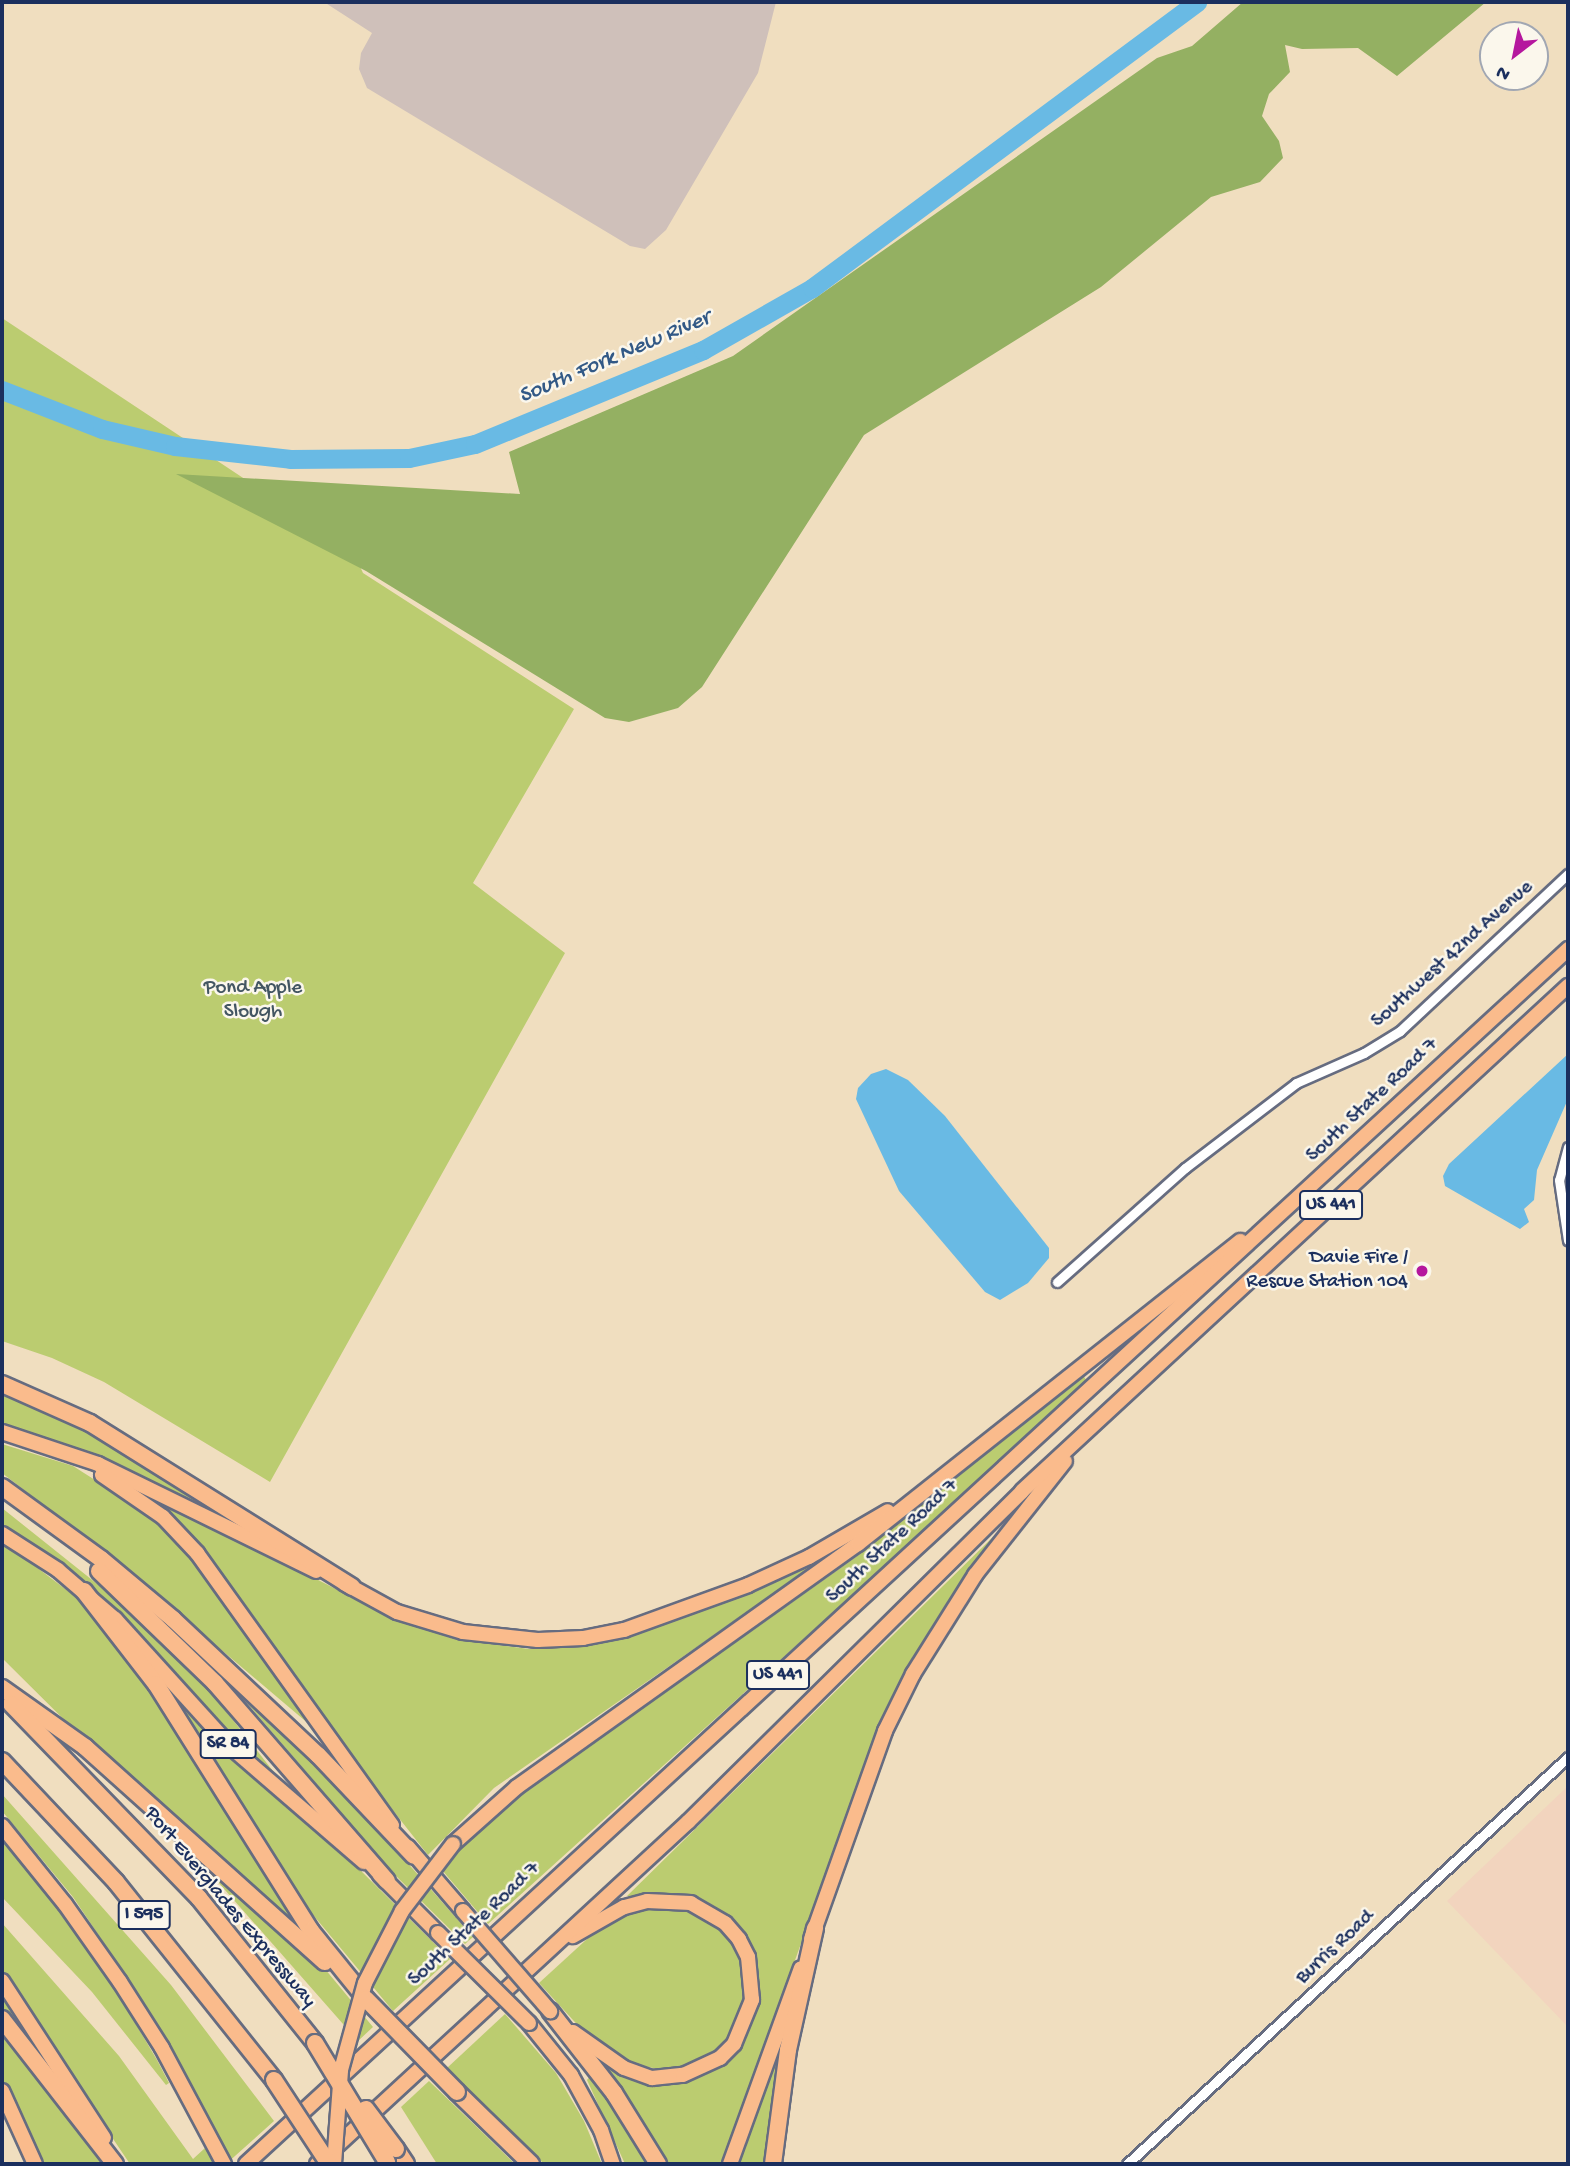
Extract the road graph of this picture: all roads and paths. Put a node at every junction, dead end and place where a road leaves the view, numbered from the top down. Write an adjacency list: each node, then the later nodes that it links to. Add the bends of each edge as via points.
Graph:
1 (1568, 874): 8 (street, Southwest 42nd Avenue, via 1400,1031 1364,1053 1296,1083 1185,1168)
2 (1568, 949): 5 (main road, South State Road 7 / US 441)
3 (1568, 986): 10 (main road, US 441)
4 (1568, 1147): 6 (street, via 1559,1180)
5 (1311, 1187): 13 (main road); 37 (main road, South State Road 7 / US 441)
6 (1567, 1204): 7 (street)
7 (1568, 1240)
8 (1057, 1282)
9 (2, 1384): 16 (highway, via 90,1423)
10 (1094, 1424): 25 (main road, via 975,1575 913,1674 885,1731); 26 (main road, US 441)
11 (2, 1432): 12 (main road)
12 (65, 1451): 16 (main road); 23 (main road, via 163,1517 197,1552)
13 (934, 1484): 16 (main road, via 809,1557 748,1586 624,1630 583,1638 538,1640 463,1632 397,1612); 39 (main road, bridge, via 792,1592 517,1787 453,1844 392,1927 365,1983 341,2070)
14 (2, 1488): 23 (highway, via 101,1559 173,1619 289,1727); 24 (highway, via 124,1592 189,1655)
15 (2, 1534): 17 (main road, SR 84)
16 (352, 1587)
17 (84, 1591): 24 (main road, SR 84, via 116,1619 233,1749); 28 (highway, via 156,1684 311,1931)
18 (2, 1688): 28 (highway, via 85,1747)
19 (2, 1695): 32 (highway, Port Everglades Expressway / I 595, bridge, via 199,1898 315,2043)
20 (1568, 1757): 46 (street, Burris Road)
21 (2, 1760): 39 (highway, I 595, bridge, via 116,1882 274,2080)
22 (2, 1826): 36 (main road, via 113,1972 162,2048)
23 (414, 1856): 29 (main road, bridge)
24 (387, 1881): 42 (main road, SR 84, bridge, via 529,2023 570,2075 601,2130)
25 (815, 1928): 44 (main road); 45 (highway, via 788,2050)
26 (551, 1949): 29 (main road, via 624,1908 668,1898 691,1903 725,1923 739,1939 748,1957 752,2000 740,2034 720,2059 667,2078 638,2074 611,2062); 38 (main road, US 441)
27 (2, 1981): 35 (main road, via 43,2050)
28 (366, 1999): 41 (highway, bridge)
29 (550, 2011): 43 (highway, via 614,2093)
30 (2, 2020): 34 (highway)
31 (2, 2091): 33 (main road)
32 (390, 2159): 40 (highway, Port Everglades Expressway / I 595)
33 (35, 2164)
34 (114, 2164)
35 (122, 2164)
36 (223, 2164)
37 (246, 2164)
38 (317, 2164)
39 (331, 2164)
40 (406, 2164)
41 (531, 2164)
42 (613, 2164)
43 (658, 2164)
44 (730, 2164)
45 (773, 2164)
46 (1127, 2164)

